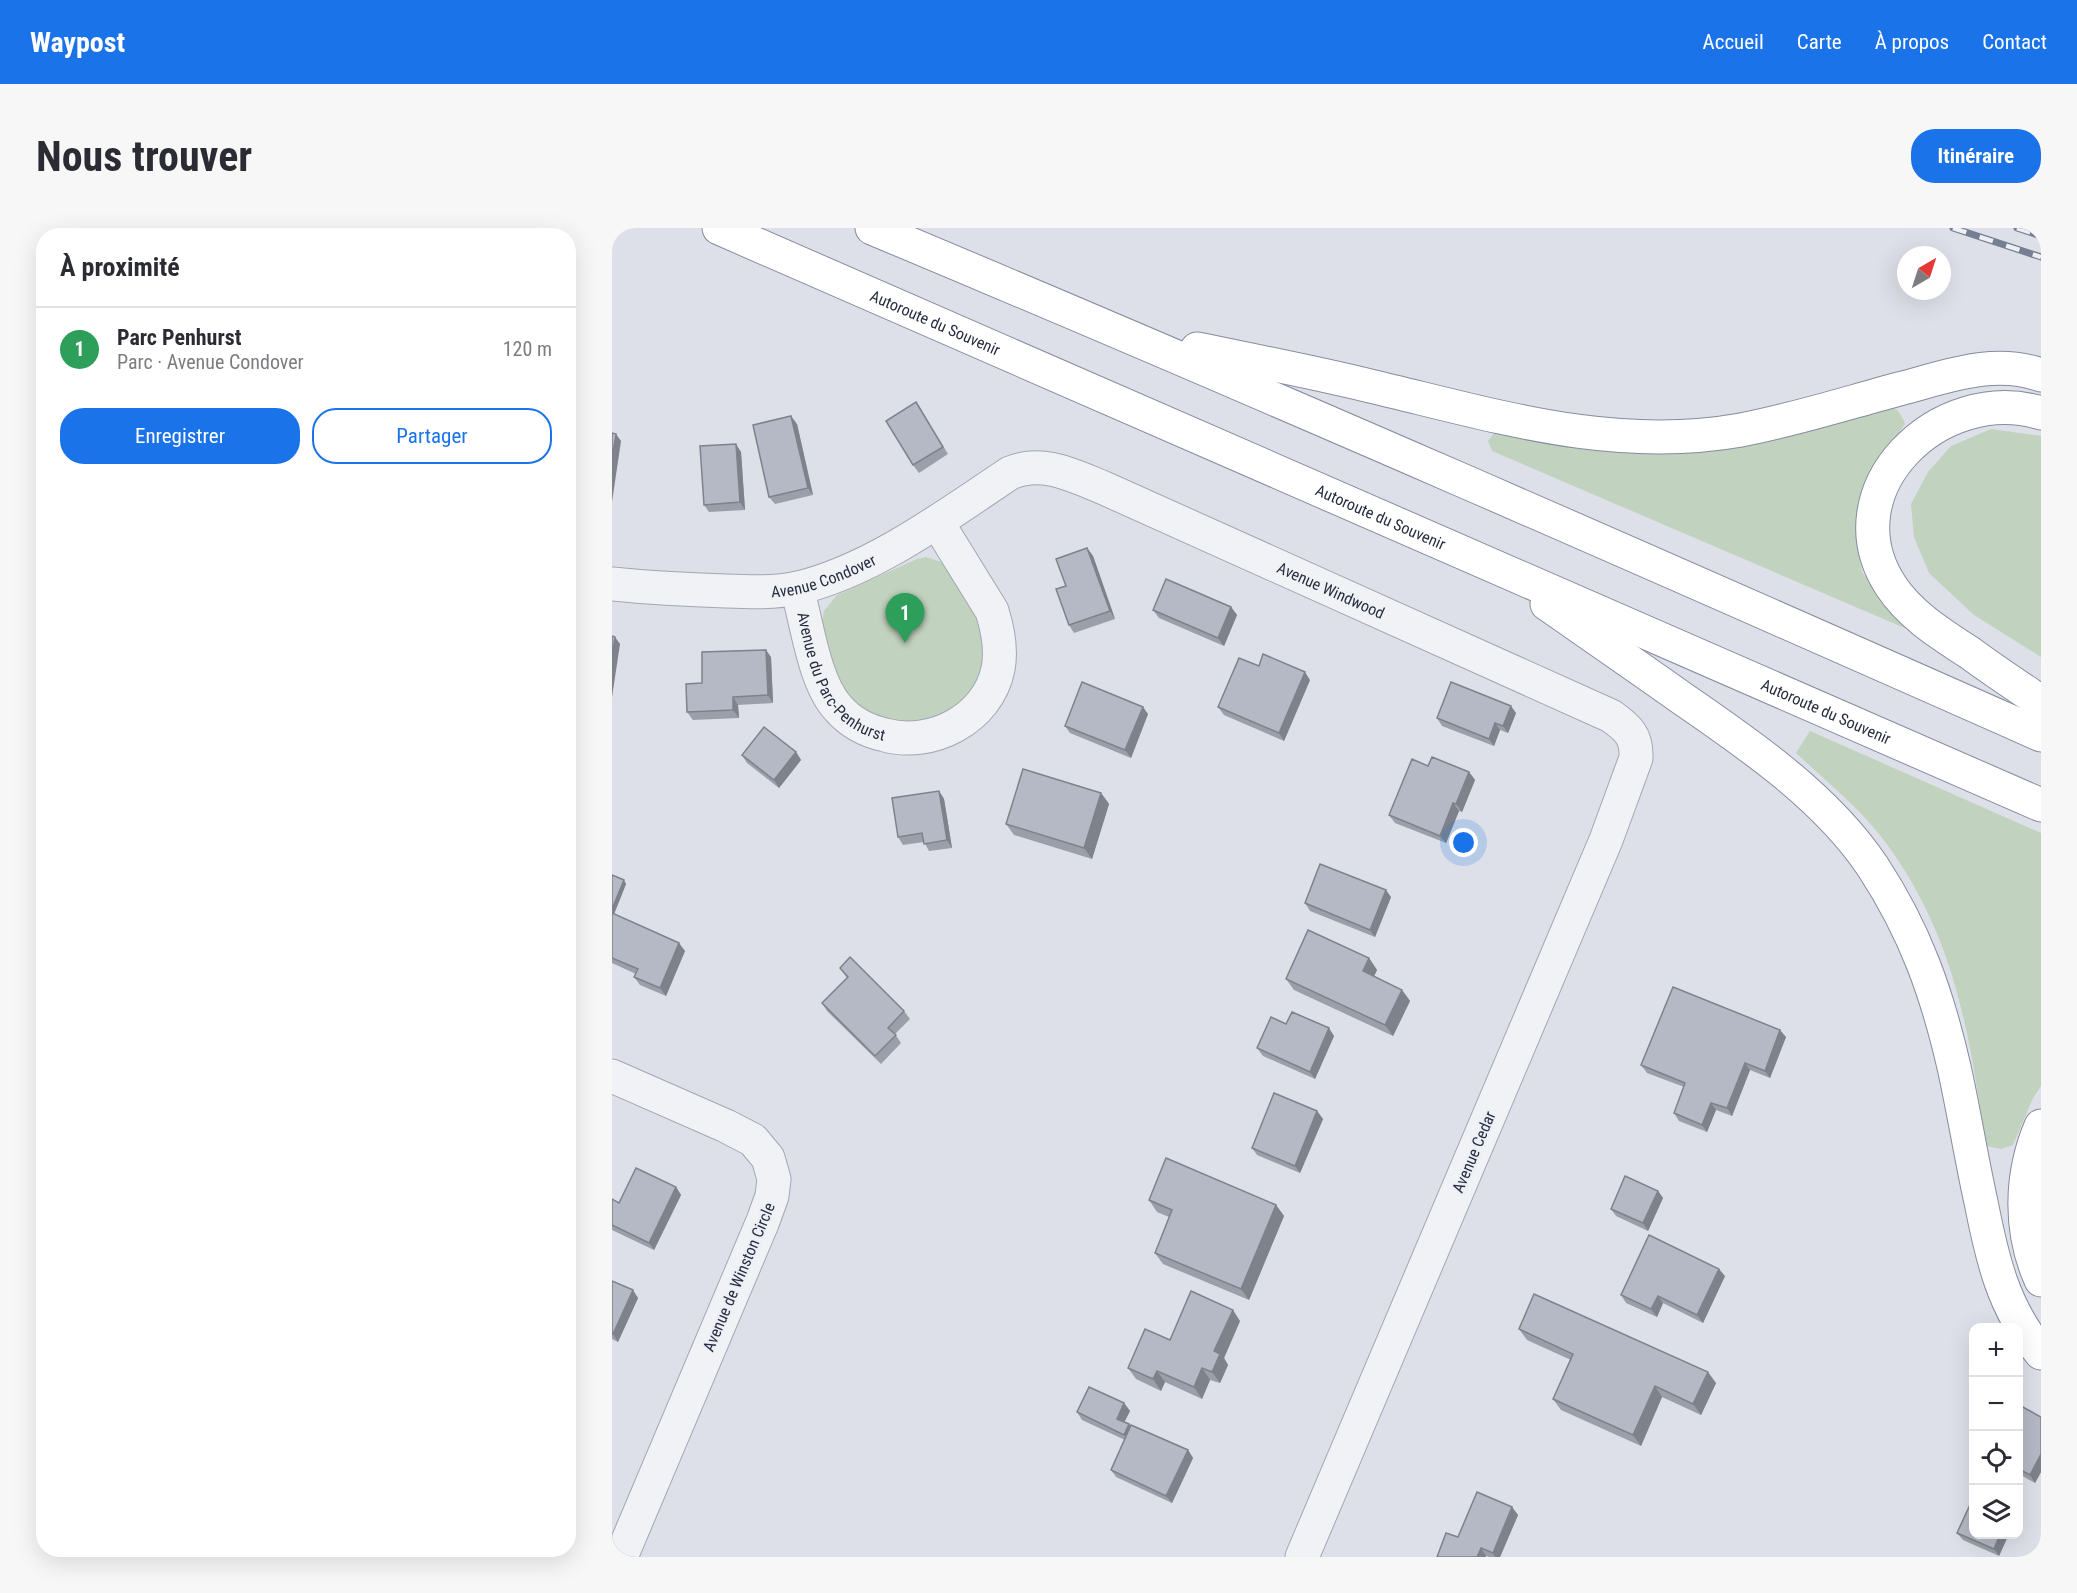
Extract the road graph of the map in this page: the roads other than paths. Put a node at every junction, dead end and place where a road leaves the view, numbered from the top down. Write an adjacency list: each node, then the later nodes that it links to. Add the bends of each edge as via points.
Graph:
1 (872, 228): 3 (highway)
2 (722, 231): 8 (highway, Autoroute du Souvenir)
3 (1128, 335): 4 (highway, via 1531,424 1638,437 1679,438 1742,429 1969,371 2010,367); 12 (highway)
4 (2041, 375)
5 (2041, 413): 11 (highway, via 1994,407 1938,424 1894,465 1884,484 1873,526 1881,566 1903,602 1936,631)
6 (1010, 473): 7 (street, Avenue Condover); 13 (street, Avenue Windwood, via 1036,466 1049,468 1104,488 1611,716 1630,733)
7 (937, 522): 10 (street, Avenue Condover, via 855,567); 10 (street, Avenue du Parc-Penhurst, via 992,611 999,647 998,671 990,690 977,709 950,729 919,740 895,738 860,726 843,713 822,683)
8 (1488, 564): 14 (highway, Autoroute du Souvenir); 18 (highway, via 1778,768 1821,807 1872,865 1926,965 1953,1062 1991,1254 2014,1315)
9 (612, 584): 10 (street, Avenue Condover, via 755,592)
10 (797, 588)
11 (2041, 702)
12 (2041, 735)
13 (1636, 745): 20 (street, Avenue Cedar, via 1632,774 1579,908)
14 (2041, 805)
15 (612, 1076): 19 (street, Avenue de Winston Circle, via 753,1140 768,1158 774,1179 763,1221)
16 (2041, 1126): 17 (highway, via 2028,1168 2025,1221)
17 (2041, 1280)
18 (2041, 1353)
19 (621, 1557)
20 (1302, 1557)

